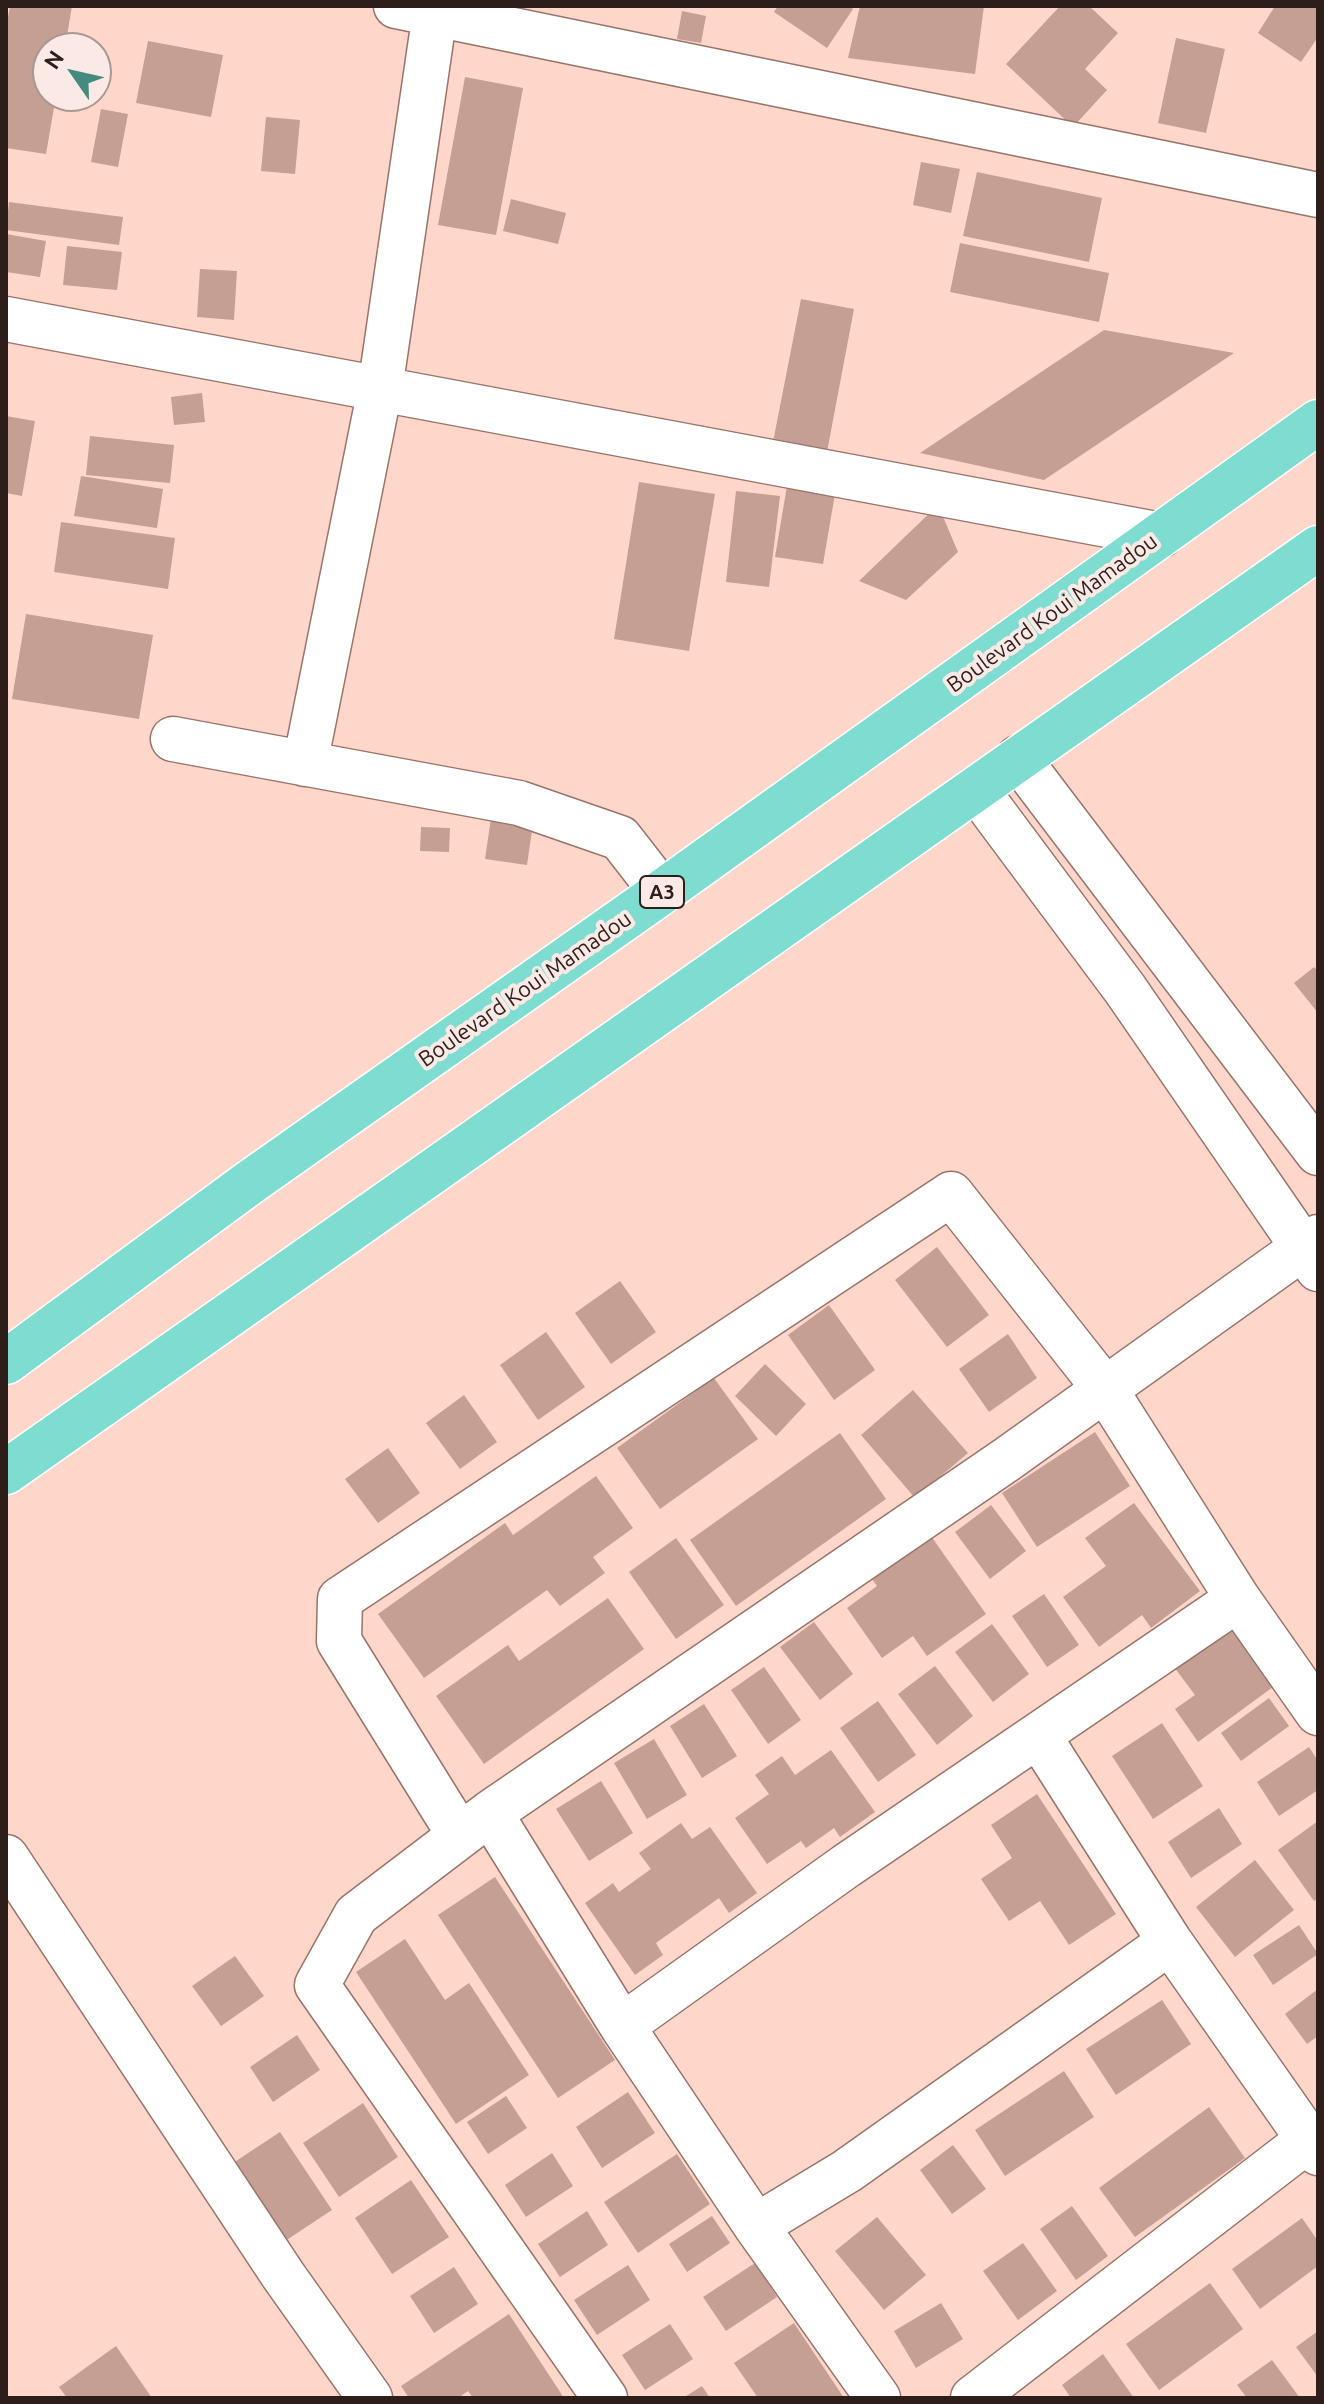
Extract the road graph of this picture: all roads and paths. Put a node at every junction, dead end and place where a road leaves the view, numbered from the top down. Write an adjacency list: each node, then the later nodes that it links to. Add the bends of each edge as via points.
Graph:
1 (423, 8): 2 (street); 4 (street)
2 (1318, 195)
3 (6, 319): 4 (street)
4 (380, 389): 6 (street); 10 (street)
5 (1318, 422): 6 (main road, Boulevard Koui Mamadou / A3)
6 (1161, 535): 12 (main road, Boulevard Koui Mamadou / A3)
7 (1318, 548): 9 (main road)
8 (173, 739): 10 (street)
9 (1018, 758): 11 (main road); 13 (street)
10 (305, 764): 12 (street, via 519,803 620,838)
11 (976, 789): 14 (street); 17 (main road)
12 (662, 892): 15 (main road, Boulevard Koui Mamadou / A3)
13 (1318, 1153)
14 (1313, 1251): 16 (street)
15 (6, 1362)
16 (1105, 1389): 18 (street); 21 (street); 21 (street, via 951,1194 395,1560 340,1599 339,1641)
17 (6, 1472)
18 (1238, 1599): 19 (street); 20 (street)
19 (1318, 1713)
20 (1038, 1735): 23 (street); 24 (street)
21 (475, 1825): 24 (street); 28 (street, via 356,1915 317,1985)
22 (6, 1857): 27 (street)
23 (1170, 1942): 25 (street); 26 (street, via 847,2171)
24 (622, 2026): 26 (street)
25 (1313, 2147): 30 (street)
26 (756, 2226): 29 (street)
27 (370, 2398)
28 (605, 2398)
29 (878, 2398)
30 (973, 2398)

